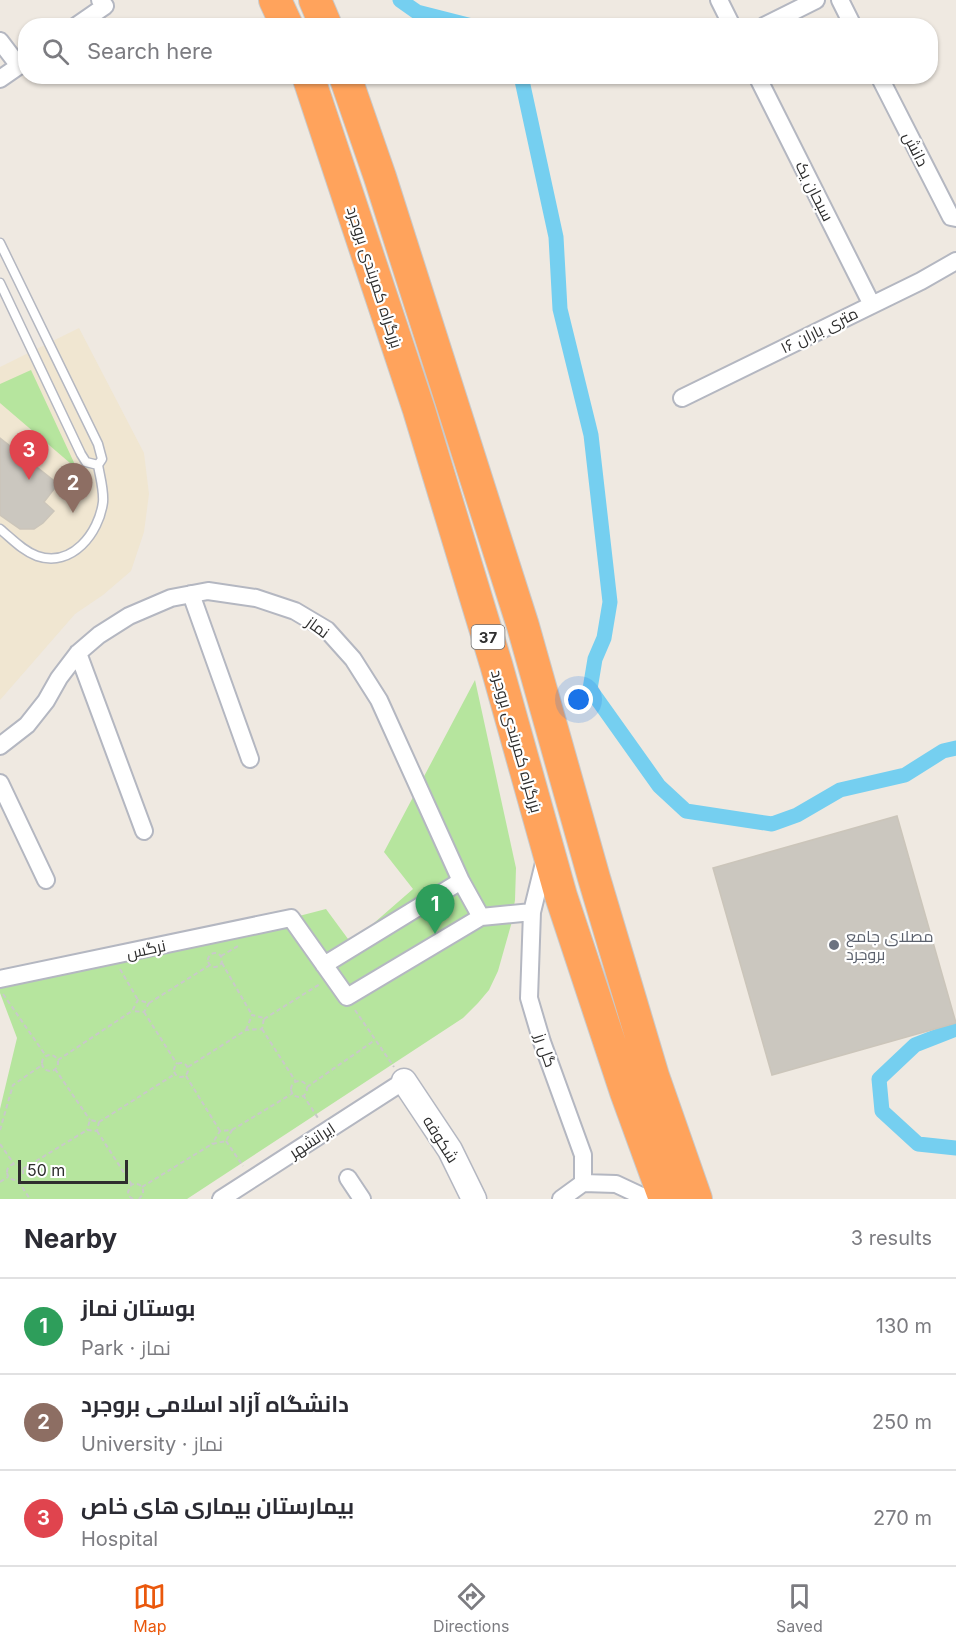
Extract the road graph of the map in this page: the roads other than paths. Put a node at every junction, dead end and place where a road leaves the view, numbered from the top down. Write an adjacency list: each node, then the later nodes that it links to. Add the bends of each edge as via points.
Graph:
1 (275, 0): 8 (highway)
2 (315, 0): 9 (highway)
3 (719, 0): 10 (street)
4 (816, 0): 11 (street)
5 (840, 0): 12 (street)
6 (102, 3): 7 (street)
7 (85, 18)
8 (283, 18)
9 (323, 18)
10 (728, 18)
11 (780, 18)
12 (849, 18)
13 (0, 41): 14 (street)
14 (18, 60)
15 (18, 67): 16 (street)
16 (0, 79)
17 (311, 84): 35 (highway, بزرگراه کمربندی بروجرد / 37, via 419,410)
18 (348, 84): 51 (highway, 37, via 523,626 650,1065)
19 (761, 84): 25 (street, سبحان یک)
20 (883, 84): 21 (street, دانش, via 951,217)
21 (956, 218)
22 (0, 243): 27 (lane, via 98,444 102,459)
23 (956, 261): 25 (street, ۱۶ متری باران)
24 (0, 283): 27 (lane, via 81,454 86,462)
25 (872, 305): 26 (street, ۱۶ متری باران)
26 (682, 398)
27 (98, 465): 28 (lane, via 103,503 91,533 72,554 40,557)
28 (0, 529)
29 (191, 594): 30 (street, نماز, via 129,616); 32 (street); 37 (street, نماز, via 208,591 255,598 295,611 327,630 353,659 379,700)
30 (78, 653): 31 (street, نماز, via 27,725); 34 (street)
31 (0, 746)
32 (250, 759)
33 (0, 783): 36 (street)
34 (144, 831)
35 (547, 849): 38 (street, گل رز); 50 (highway, بزرگراه کمربندی بروجرد / 37)
36 (46, 880)
37 (461, 881): 39 (street, نماز); 40 (street)
38 (531, 912): 39 (street); 44 (street, گل رز, via 529,998 583,1155)
39 (481, 917): 40 (street, via 346,997)
40 (328, 971): 41 (street, نرگس, via 291,918)
41 (0, 979)
42 (404, 1081): 45 (street, ایرانشهر); 47 (street, شکوفه, via 450,1150)
43 (348, 1178): 46 (street)
44 (584, 1183): 48 (street); 49 (street, via 616,1184)
45 (221, 1199)
46 (362, 1199)
47 (474, 1199)
48 (561, 1199)
49 (648, 1199)
50 (664, 1199)
51 (696, 1199)

